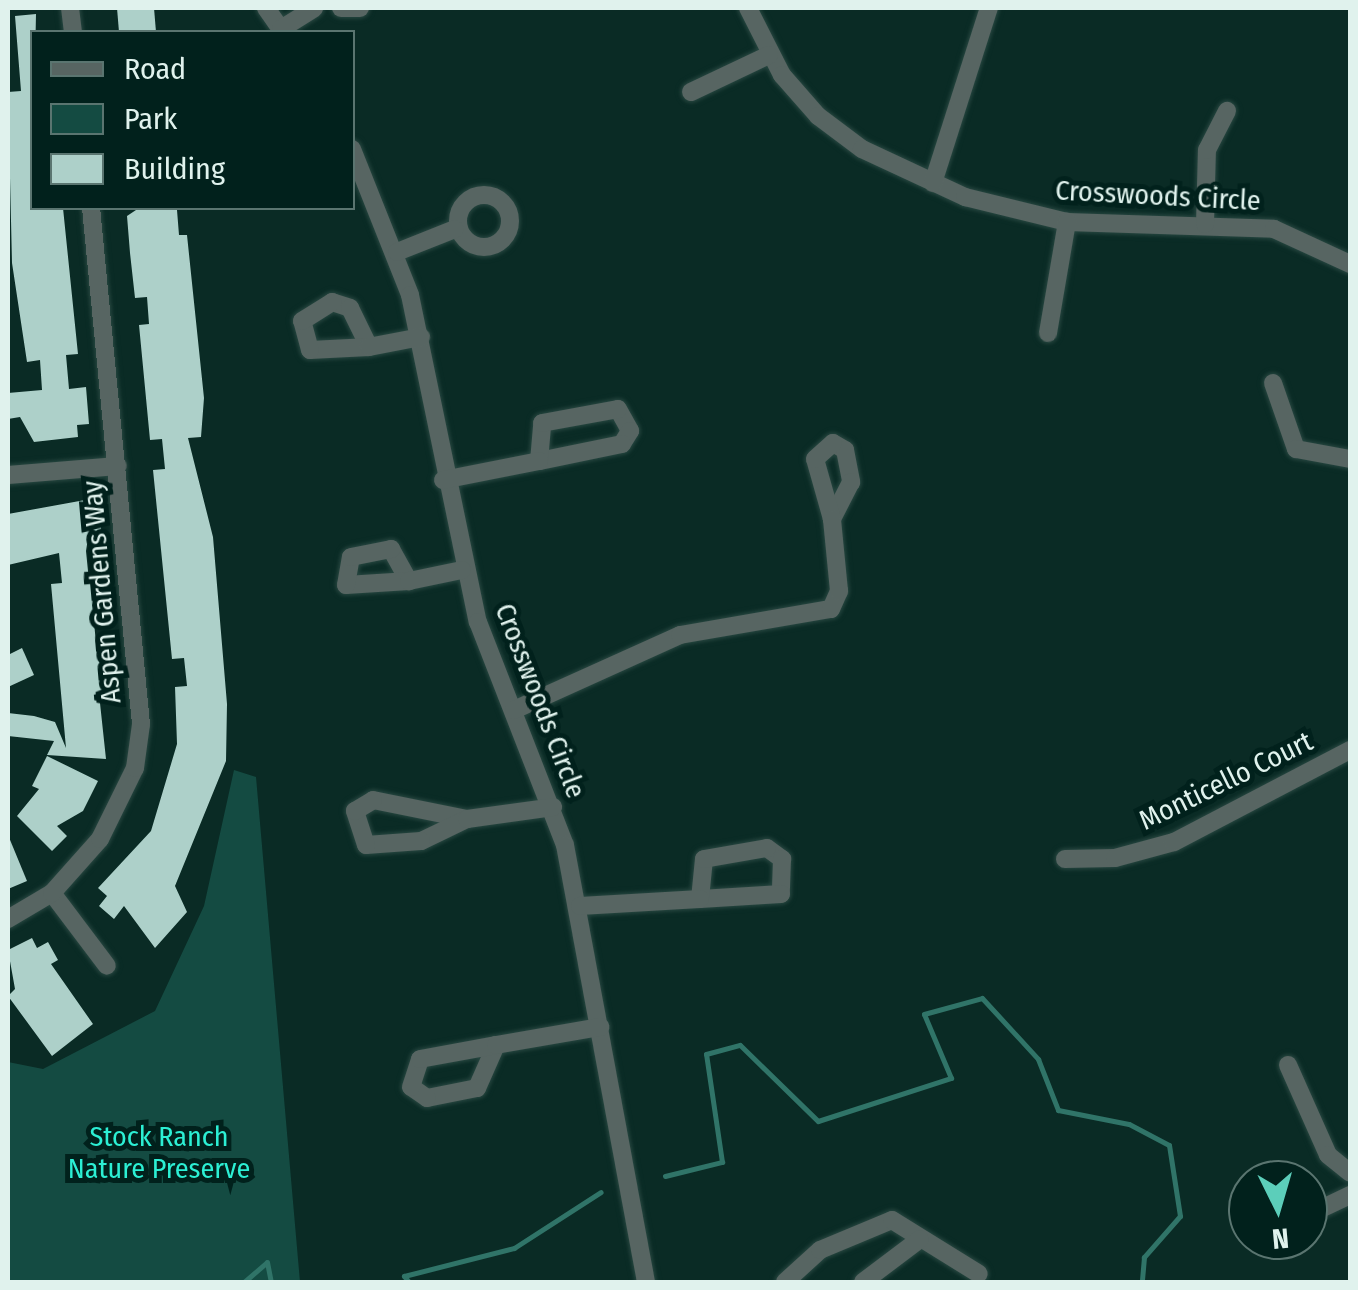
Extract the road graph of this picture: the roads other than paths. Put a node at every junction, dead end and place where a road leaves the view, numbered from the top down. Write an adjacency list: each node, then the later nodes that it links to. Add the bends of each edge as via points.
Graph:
1 (266, 8): 7 (street)
2 (314, 8): 8 (street)
3 (340, 8): 4 (street)
4 (360, 8)
5 (748, 8): 9 (street, Crosswoods Circle)
6 (989, 8): 13 (street)
7 (281, 30)
8 (283, 30)
9 (770, 55): 10 (street); 13 (street, Crosswoods Circle, via 840,134)
10 (691, 92)
11 (1227, 111): 16 (street, via 1207,150)
12 (355, 156): 18 (street, Crosswoods Circle)
13 (933, 183): 15 (street, Crosswoods Circle)
14 (91, 210): 26 (street, Aspen Gardens Way)
15 (1067, 222): 16 (street, Crosswoods Circle); 20 (street)
16 (1205, 224): 19 (street, Crosswoods Circle, via 1289,233)
17 (455, 228): 18 (street)
18 (397, 252): 21 (street, Crosswoods Circle)
19 (1350, 264)
20 (1048, 332)
21 (421, 337): 22 (street); 28 (street, Crosswoods Circle)
22 (369, 346)
23 (1272, 383): 24 (street, via 1296,449)
24 (1350, 459)
25 (539, 461): 25 (street, via 542,423 610,409 629,420 622,444); 28 (street)
26 (118, 466): 27 (street); 37 (street, Aspen Gardens Way, via 139,673 135,768 100,839)
27 (8, 475)
28 (443, 480): 30 (street, Crosswoods Circle)
29 (832, 518): 32 (street, via 839,591 831,610 680,636)
30 (462, 570): 31 (street); 32 (street, Crosswoods Circle)
31 (410, 581)
32 (514, 710): 34 (street, Crosswoods Circle)
33 (1350, 750): 36 (street, Monticello Court, via 1174,842)
34 (553, 807): 35 (street); 39 (street, Crosswoods Circle)
35 (468, 819): 35 (street, via 422,841 374,846 360,841 354,819 373,800)
36 (1065, 859)
37 (52, 894): 40 (street, Aspen Gardens Way); 41 (street)
38 (700, 900): 38 (street, via 775,898 785,888 782,858 767,848 710,856 698,868); 39 (street)
39 (580, 906): 42 (street, Crosswoods Circle)
40 (8, 919)
41 (107, 966)
42 (600, 1027): 43 (street); 48 (street, Crosswoods Circle)
43 (496, 1045): 43 (street, via 420,1059 411,1087 426,1098 477,1088)
44 (1288, 1065): 45 (street, via 1328,1155)
45 (1350, 1173)
46 (920, 1239): 47 (street); 49 (street, via 892,1220 820,1250); 50 (street)
47 (979, 1274)
48 (646, 1282)
49 (785, 1282)
50 (863, 1282)

